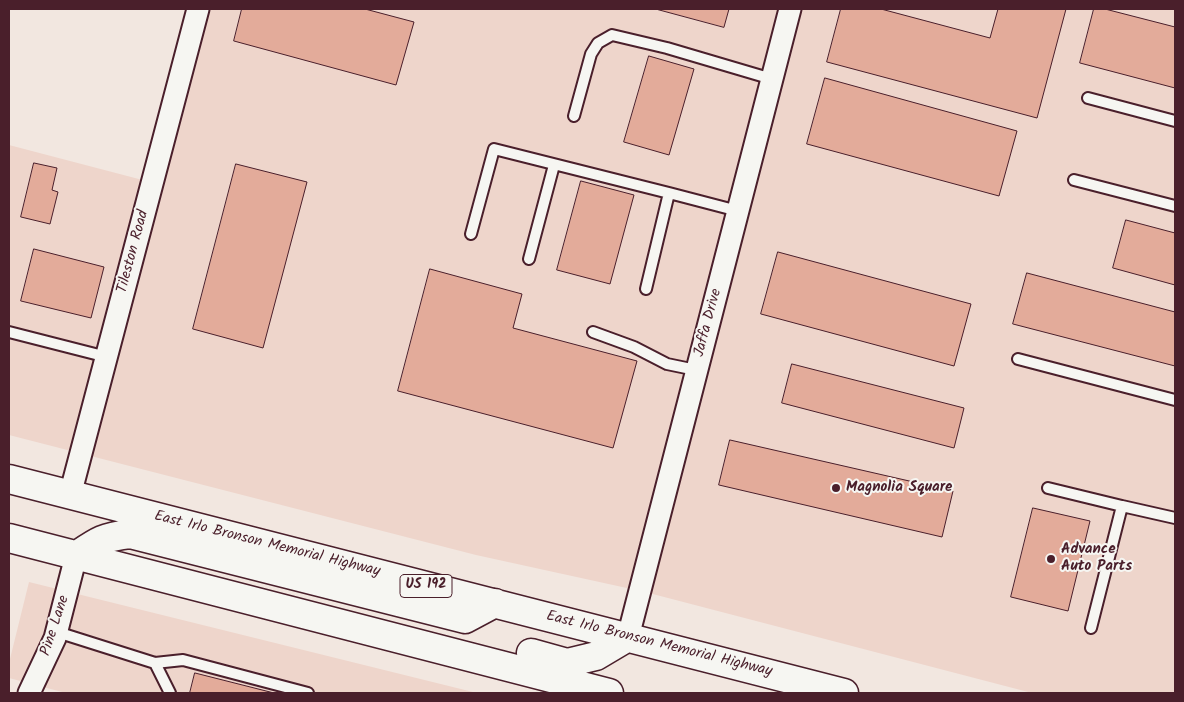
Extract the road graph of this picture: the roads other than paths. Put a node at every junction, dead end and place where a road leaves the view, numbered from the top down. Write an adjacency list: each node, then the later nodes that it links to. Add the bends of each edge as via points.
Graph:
1 (198, 9): 17 (street, Tileston Road)
2 (790, 9): 3 (street, Jaffa Drive)
3 (772, 79): 5 (lane, via 612,35 598,42 591,54); 11 (street, Jaffa Drive)
4 (1088, 98): 6 (lane)
5 (574, 116)
6 (1175, 121)
7 (554, 165): 9 (lane); 12 (lane, via 494,149); 13 (lane)
8 (1074, 180): 10 (lane)
9 (669, 193): 11 (lane); 14 (lane)
10 (1175, 206)
11 (738, 211): 19 (street, Jaffa Drive)
12 (471, 234)
13 (529, 259)
14 (646, 289)
15 (9, 332): 17 (lane)
16 (593, 332): 19 (lane, via 634,347 667,364)
17 (107, 357): 23 (street, Tileston Road)
18 (1018, 359): 20 (lane)
19 (696, 370): 32 (street, Jaffa Drive)
20 (1175, 400)
21 (9, 479): 23 (highway, East Irlo Bronson Memorial Highway / US 192)
22 (1048, 488): 24 (lane)
23 (70, 495): 29 (highway, East Irlo Bronson Memorial Highway / US 192)
24 (1122, 506): 25 (lane); 30 (lane)
25 (1175, 518)
26 (9, 538): 27 (highway)
27 (76, 556): 28 (highway); 29 (highway, via 108,537 130,534 465,620); 31 (street, Pine Lane)
28 (173, 581): 32 (highway, via 197,568 567,663 596,656); 37 (highway)
29 (495, 604): 32 (highway, East Irlo Bronson Memorial Highway / US 192)
30 (1091, 628)
31 (57, 632): 33 (lane); 34 (street, Pine Lane)
32 (628, 637): 38 (highway, East Irlo Bronson Memorial Highway / US 192)
33 (155, 663): 35 (lane); 36 (lane, via 183,660)
34 (29, 693)
35 (170, 693)
36 (308, 693)
37 (609, 693)
38 (844, 693)

